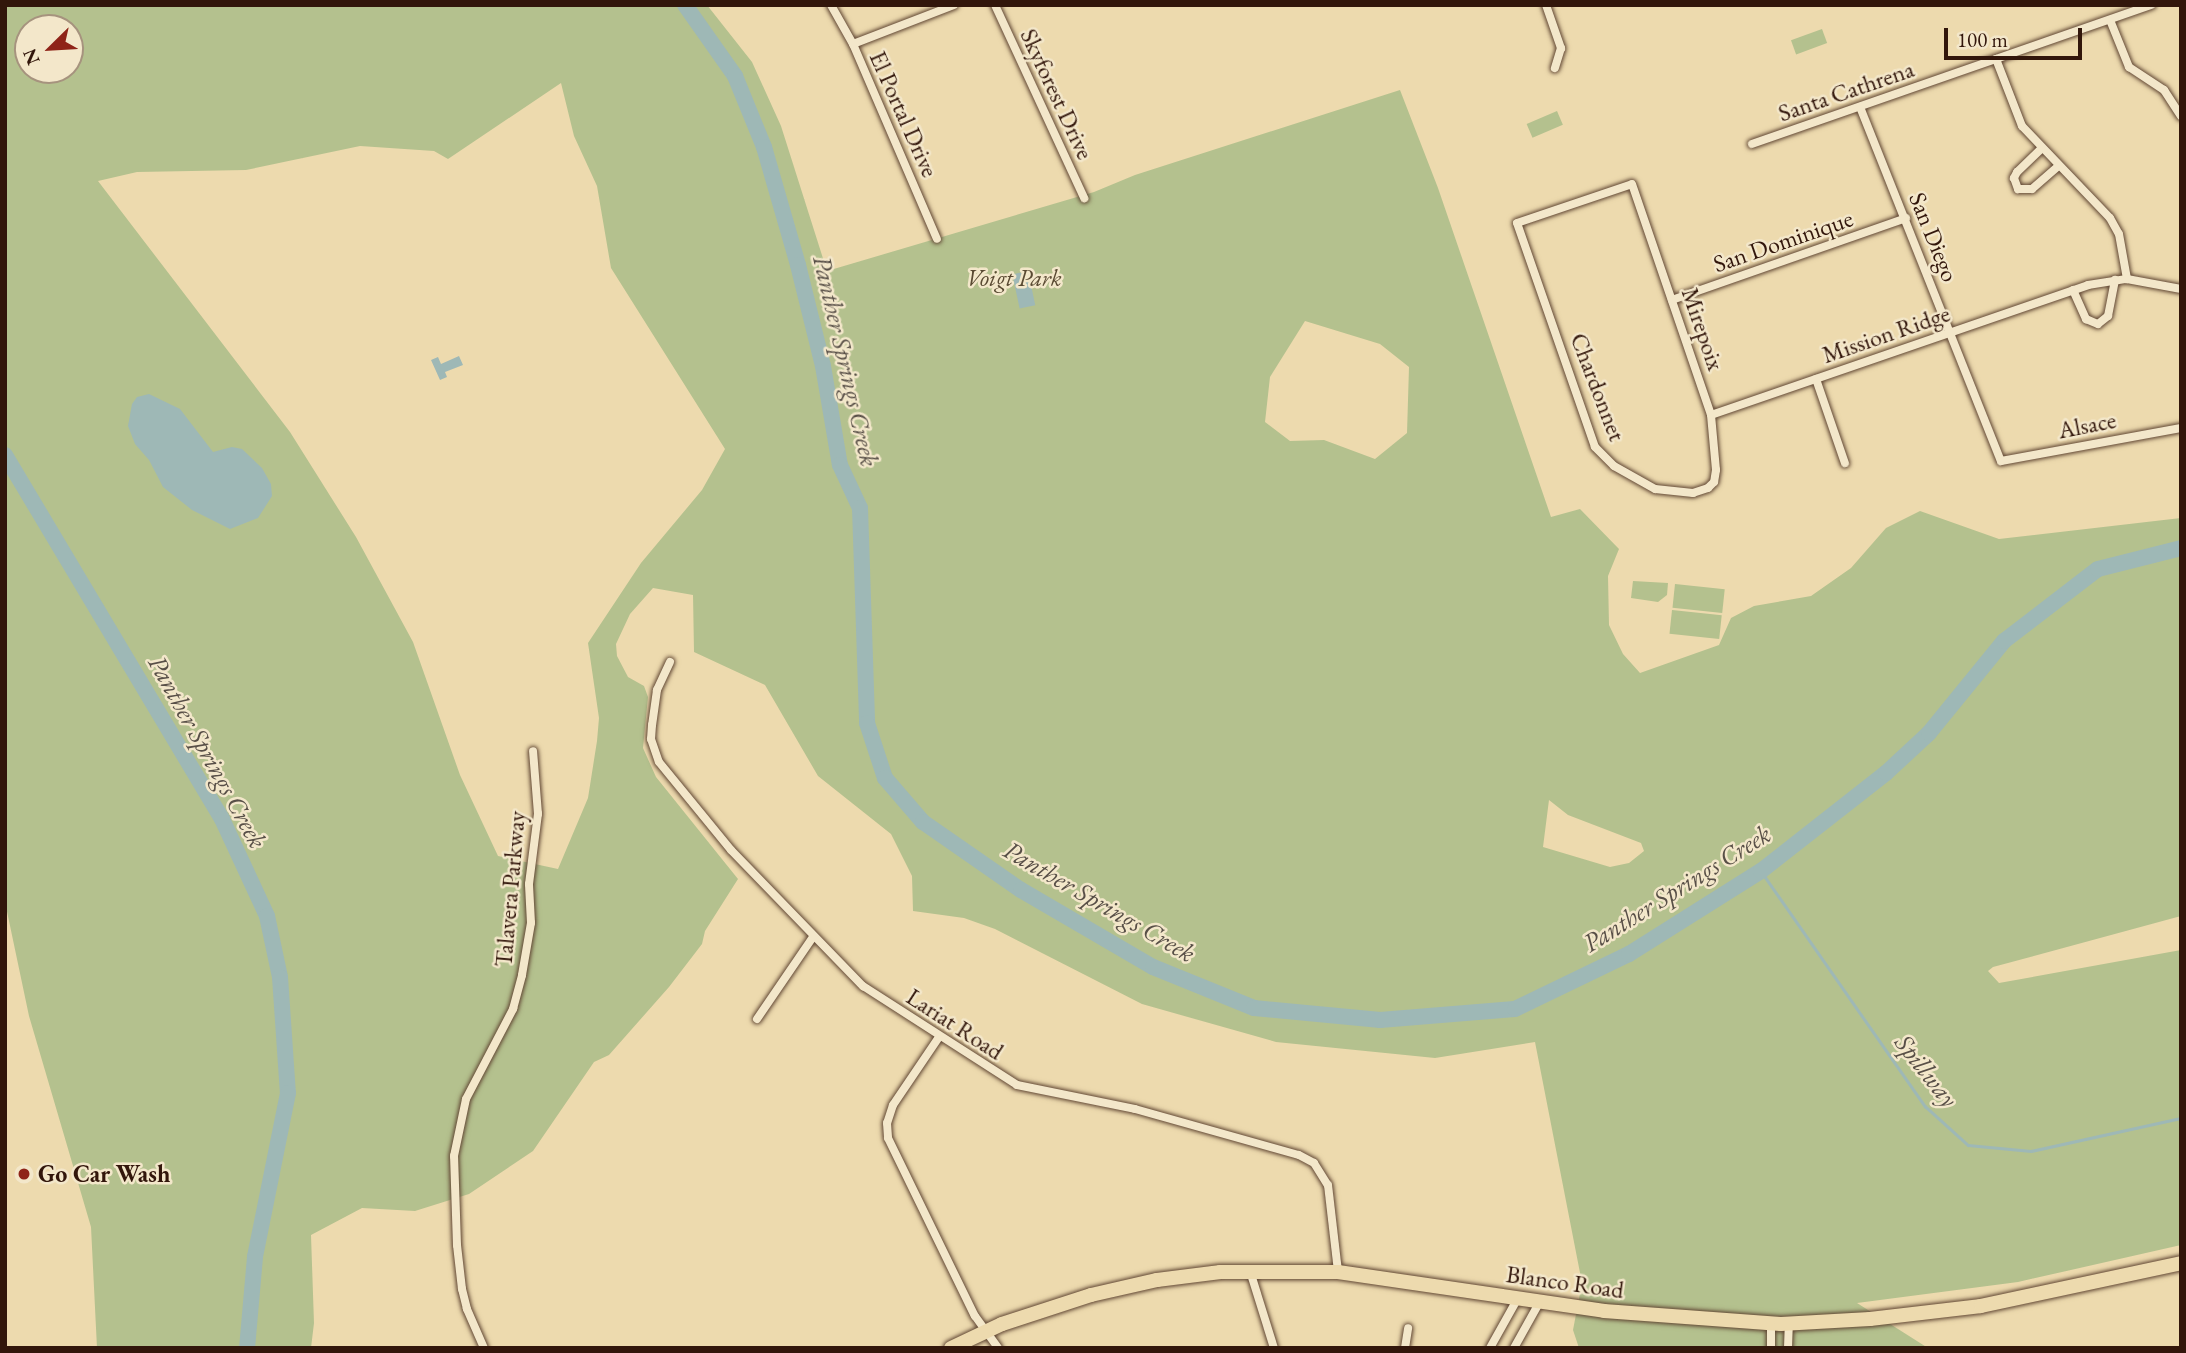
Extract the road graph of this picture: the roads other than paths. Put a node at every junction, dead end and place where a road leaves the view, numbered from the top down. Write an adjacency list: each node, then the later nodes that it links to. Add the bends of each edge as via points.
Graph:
1 (831, 5): 7 (street, El Portal Drive)
2 (954, 5): 7 (street)
3 (995, 5): 16 (street, Skyforest Drive)
4 (1546, 5): 9 (street, via 1560,48)
5 (2152, 5): 6 (street, Santa Cathrena)
6 (2109, 20): 8 (street, Santa Cathrena); 11 (street, via 2129,67 2164,90)
7 (853, 44): 18 (street, El Portal Drive)
8 (1996, 60): 10 (street, Santa Cathrena); 13 (street, via 2022,126)
9 (1555, 68)
10 (1860, 107): 12 (street, Santa Cathrena); 17 (street, San Diego)
11 (2181, 116)
12 (1752, 144)
13 (2041, 149): 14 (street); 14 (street, via 2014,177 2018,189 2032,189)
14 (2058, 166): 19 (street, via 2110,218 2119,234)
15 (1632, 184): 23 (street, Mirepoix); 30 (street, Chardonnet, via 1517,223 1595,447 1614,466 1655,489 1693,493)
16 (1084, 198)
17 (1906, 218): 23 (street, San Dominique); 24 (street, San Diego)
18 (937, 239)
19 (2127, 279): 20 (street, Mission Ridge); 21 (street, Mission Ridge)
20 (2115, 280): 22 (street, Mission Ridge); 22 (street, via 2108,316 2098,324 2086,319)
21 (2181, 289)
22 (2073, 290): 24 (street, Mission Ridge)
23 (1672, 300): 26 (street, Mirepoix)
24 (1951, 331): 25 (street, Mission Ridge); 28 (street, San Diego)
25 (1816, 379): 26 (street, Mission Ridge); 29 (street)
26 (1711, 415): 30 (street, Mirepoix, via 1716,470)
27 (2181, 428): 28 (street, Alsace)
28 (2001, 461)
29 (1845, 463)
30 (1708, 488)
31 (670, 662): 33 (street, Lariat Road, via 657,690 652,725 651,739 659,762 731,850)
32 (533, 751): 45 (street, Talavera Parkway, via 538,814 529,884 531,923 522,975 513,1009 466,1099 454,1156 462,1289)
33 (813, 937): 34 (street); 35 (street, Lariat Road, via 876,996)
34 (757, 1019)
35 (939, 1037): 38 (street, Lariat Road, via 1017,1085 1135,1109 1314,1163 1328,1185); 44 (street, via 893,1105 888,1138)
36 (2181, 1263): 42 (main road, Blanco Road, via 1981,1306 1870,1320)
37 (1250, 1271): 38 (main road, Blanco Road); 44 (main road, Blanco Road, via 1124,1286); 48 (street)
38 (1338, 1272): 39 (main road, Blanco Road)
39 (1518, 1298): 40 (main road, Blanco Road); 50 (street)
40 (1539, 1303): 41 (main road, Blanco Road, via 1663,1318); 51 (street)
41 (1771, 1323): 42 (main road, Blanco Road); 52 (street)
42 (1789, 1323): 53 (street)
43 (1408, 1328): 49 (street)
44 (984, 1331): 46 (main road, Blanco Road); 47 (street)
45 (484, 1348)
46 (950, 1348)
47 (998, 1348)
48 (1274, 1348)
49 (1405, 1348)
50 (1490, 1348)
51 (1514, 1348)
52 (1771, 1348)
53 (1788, 1348)

